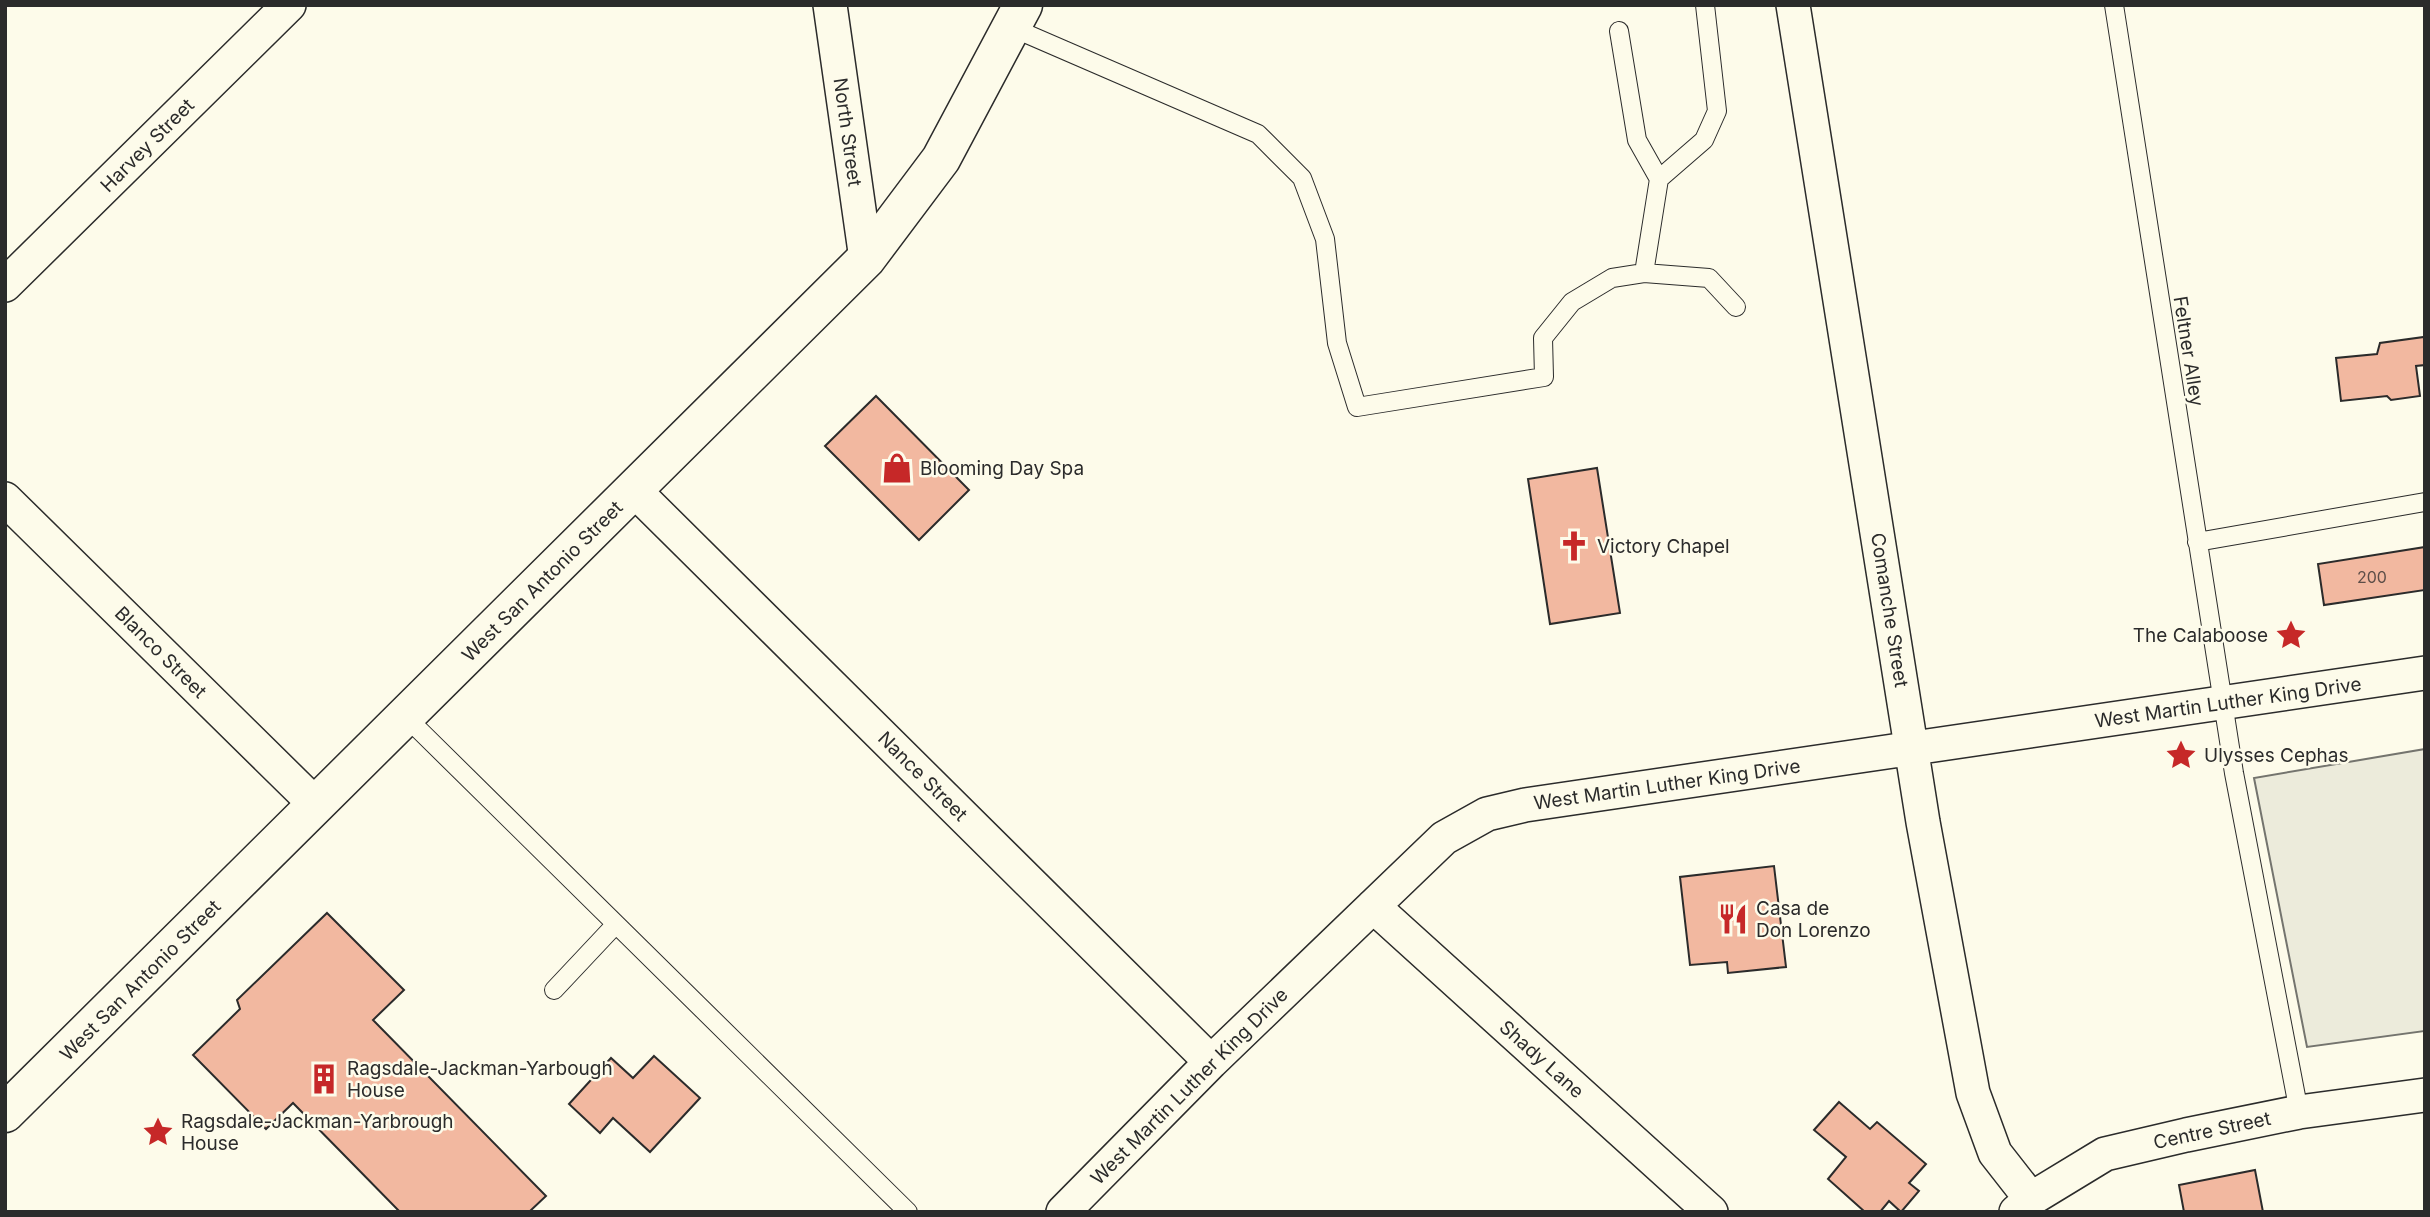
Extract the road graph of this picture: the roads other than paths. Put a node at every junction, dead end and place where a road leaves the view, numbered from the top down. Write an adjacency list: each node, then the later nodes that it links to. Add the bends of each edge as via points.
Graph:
1 (289, 5): 11 (street, Harvey Street)
2 (830, 5): 9 (street, North Street)
3 (1705, 5): 8 (lane, via 1717,111 1704,140)
4 (1793, 5): 20 (street, Comanche Street)
5 (2114, 5): 16 (lane, Feltner Alley)
6 (1018, 17): 9 (street, West San Antonio Street, via 941,159); 10 (lane, via 1258,134 1302,178 1325,239 1337,343 1357,407 1544,377 1543,338 1572,302 1612,278)
7 (1619, 31): 8 (lane, via 1637,141)
8 (1659, 179): 10 (lane)
9 (866, 259): 13 (street, West San Antonio Street)
10 (1644, 273): 12 (lane, via 1709,278)
11 (5, 285)
12 (1735, 307)
13 (634, 490): 19 (street, West San Antonio Street); 25 (street, Nance Street)
14 (5, 499): 21 (street, Blanco Street)
15 (2425, 502): 16 (lane)
16 (2197, 542): 18 (lane, Feltner Alley)
17 (2425, 673): 18 (street, West Martin Luther King Drive)
18 (2222, 703): 20 (street, West Martin Luther King Drive); 27 (lane, Feltner Alley)
19 (405, 716): 21 (street, West San Antonio Street); 23 (lane)
20 (1912, 748): 22 (street, West Martin Luther King Drive, via 1487,814 1444,838); 29 (street, Comanche Street, via 1973,1093 1995,1153)
21 (316, 805): 28 (street, West San Antonio Street)
22 (1373, 906): 25 (street, West Martin Luther King Drive); 32 (street, Shady Lane)
23 (616, 925): 24 (lane); 30 (lane)
24 (554, 990)
25 (1211, 1062): 31 (street, West Martin Luther King Drive)
26 (2425, 1095): 27 (street, Centre Street)
27 (2299, 1112): 29 (street, Centre Street, via 2105,1154)
28 (5, 1114)
29 (2023, 1206)
30 (908, 1212)
31 (1063, 1212)
32 (1711, 1212)

